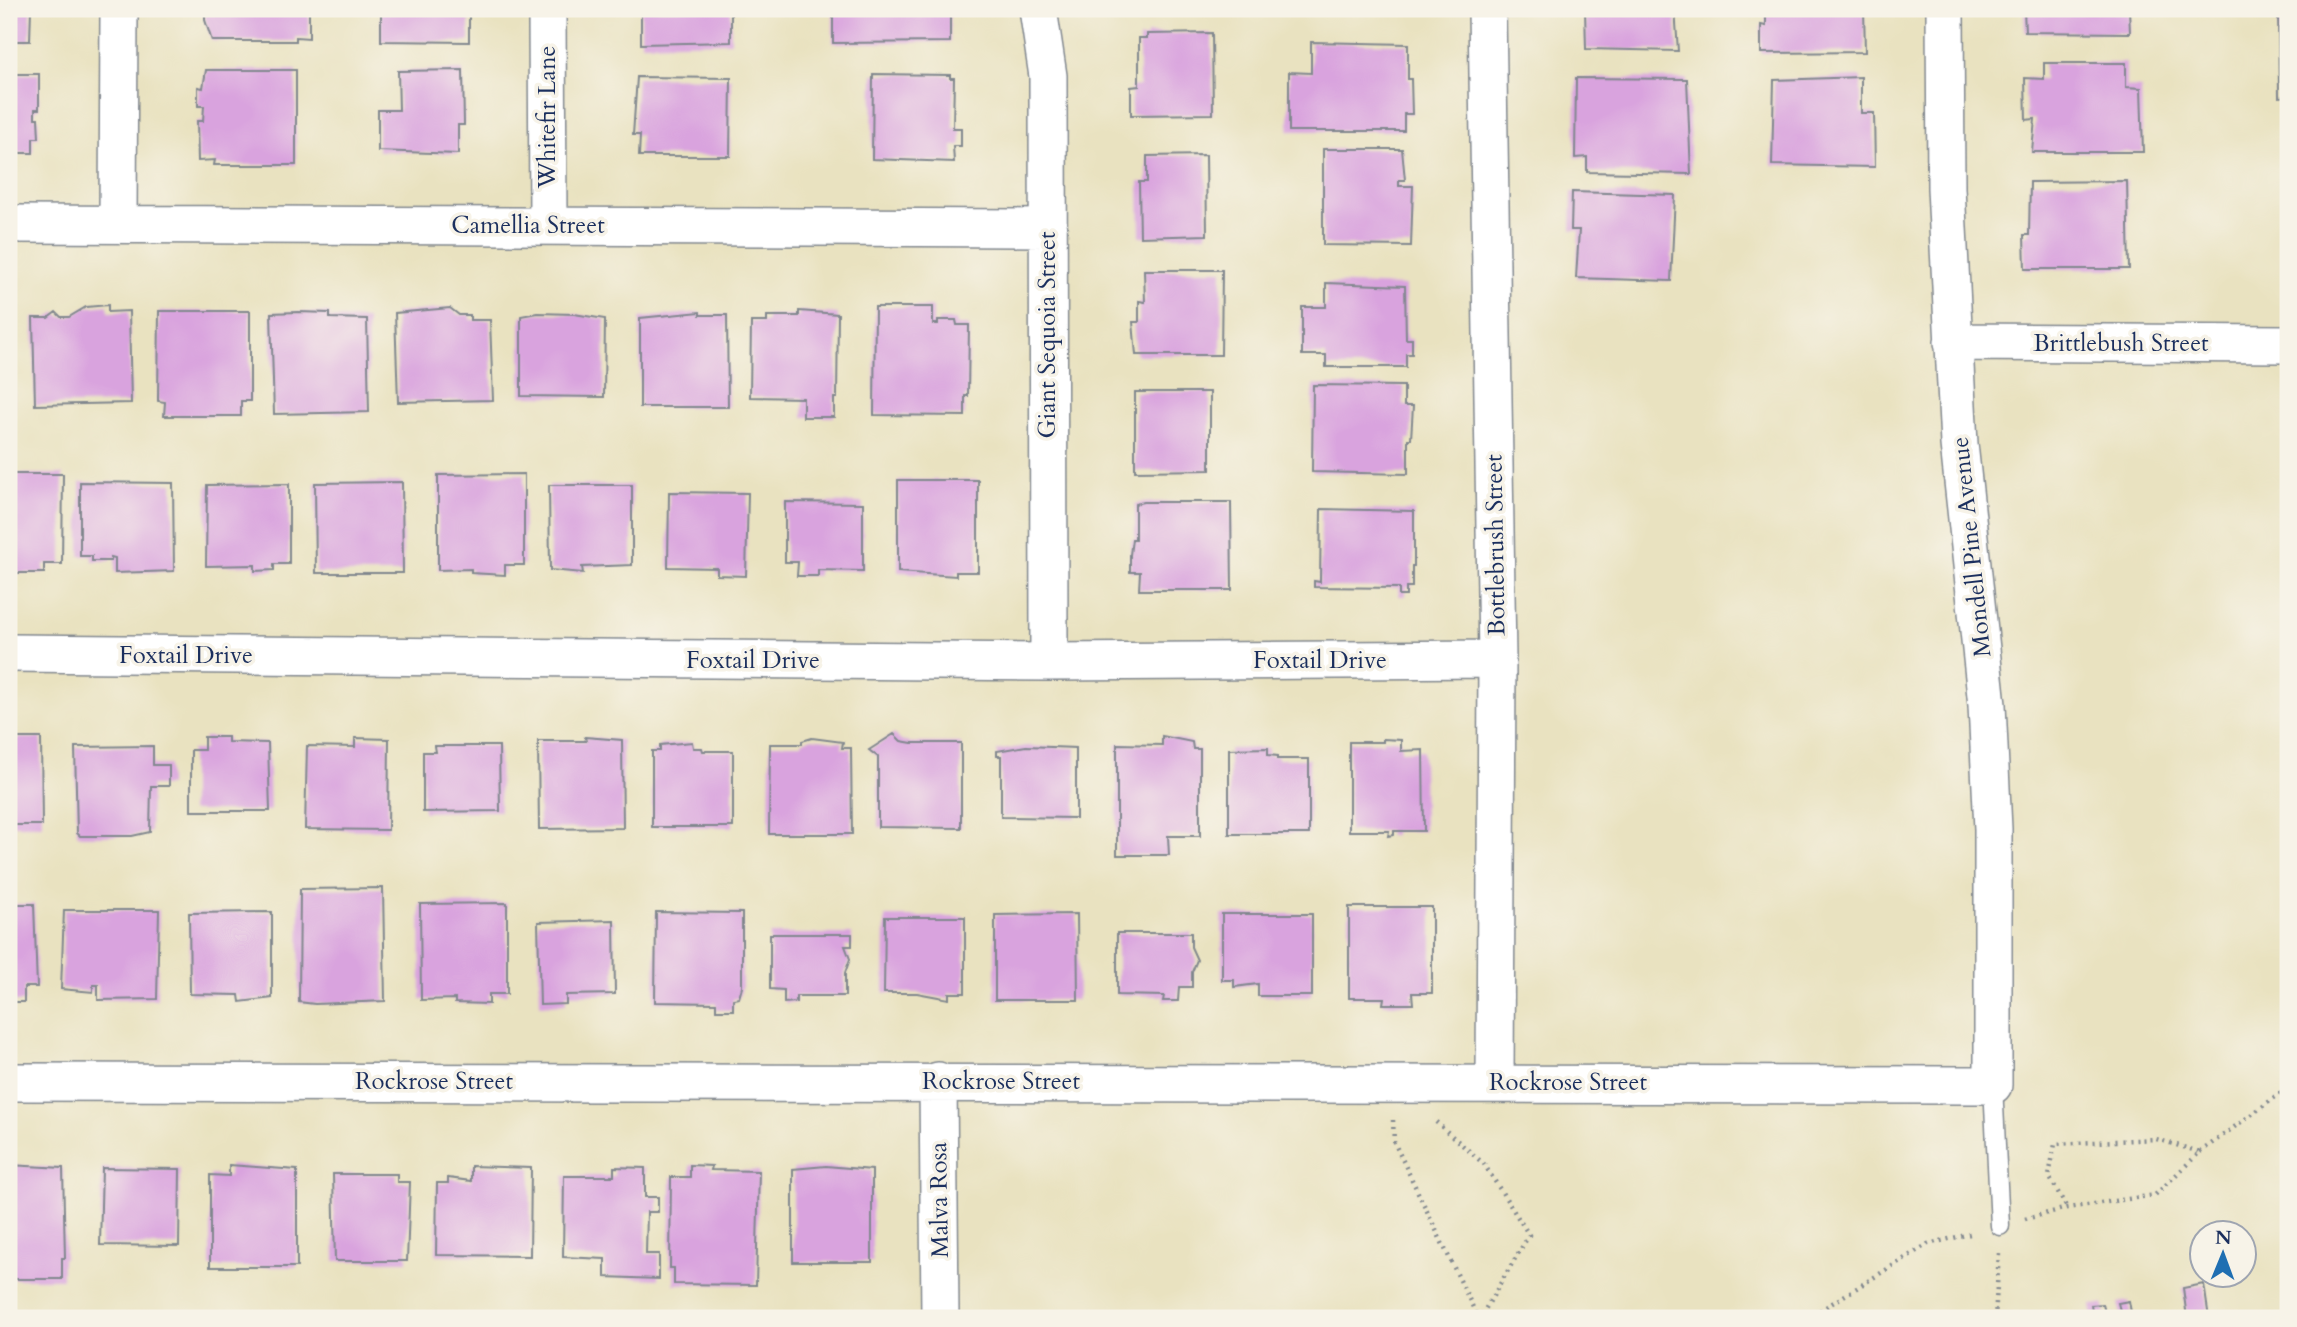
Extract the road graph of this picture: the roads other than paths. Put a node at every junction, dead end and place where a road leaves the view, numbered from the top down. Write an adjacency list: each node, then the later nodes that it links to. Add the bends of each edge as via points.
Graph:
1 (119, 9): 6 (street)
2 (547, 9): 8 (street, Whitefir Lane)
3 (1038, 9): 9 (street, Giant Sequoia Street, via 1048,76)
4 (1487, 9): 13 (street, Bottlebrush Street)
5 (1945, 9): 10 (street, Mondell Pine Avenue)
6 (118, 223): 7 (street, Camellia Street); 8 (street, Camellia Street)
7 (9, 224)
8 (548, 225): 9 (street, Camellia Street)
9 (1047, 228): 14 (street, Giant Sequoia Street)
10 (1953, 342): 11 (street, Brittlebush Street); 18 (street, Mondell Pine Avenue, via 1959,444 1987,705 1993,829)
11 (2288, 344)
12 (9, 653): 14 (street, Foxtail Drive)
13 (1497, 659): 14 (street, Foxtail Drive); 17 (street, Bottlebrush Street)
14 (1049, 662)
15 (938, 1081): 16 (street, Rockrose Street); 17 (street, Rockrose Street); 20 (street, Malva Rosa)
16 (9, 1082)
17 (1495, 1082): 18 (street, Rockrose Street)
18 (1993, 1085): 19 (lane)
19 (2000, 1226)
20 (940, 1318)

